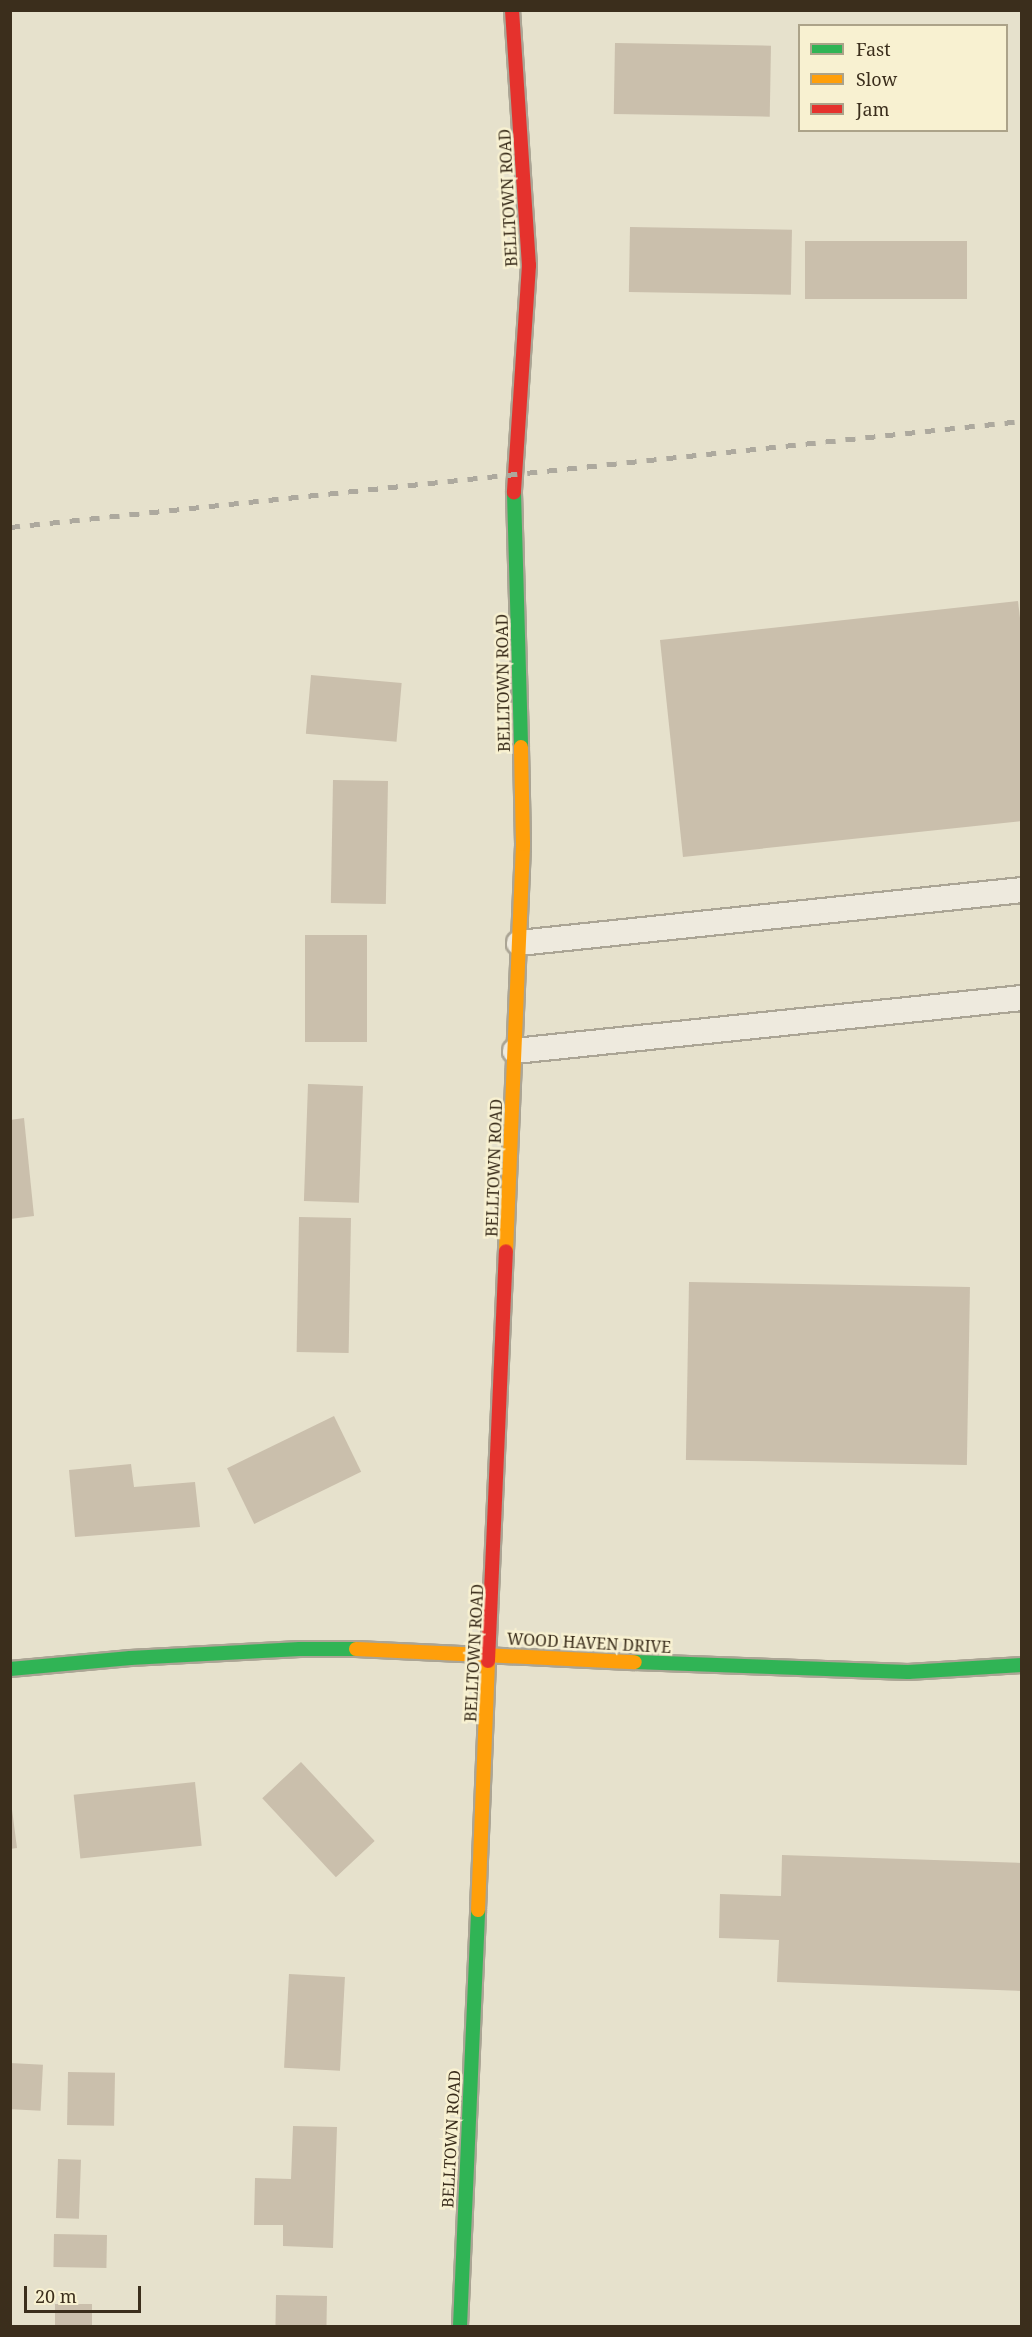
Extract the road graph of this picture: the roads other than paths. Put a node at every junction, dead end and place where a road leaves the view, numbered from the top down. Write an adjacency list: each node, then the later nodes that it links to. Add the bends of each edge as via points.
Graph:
1 (512, 10): 3 (street, BELLTOWN ROAD, via 529,265 514,473 523,843)
2 (1022, 890): 3 (lane)
3 (519, 943): 5 (street, BELLTOWN ROAD)
4 (1022, 998): 5 (lane)
5 (515, 1051): 6 (street, BELLTOWN ROAD)
6 (491, 1655): 7 (street, WOOD HAVEN DRIVE, via 908,1672); 8 (street, WOOD HAVEN DRIVE, via 300,1649); 9 (street, BELLTOWN ROAD)
7 (1022, 1665)
8 (10, 1669)
9 (460, 2326)

